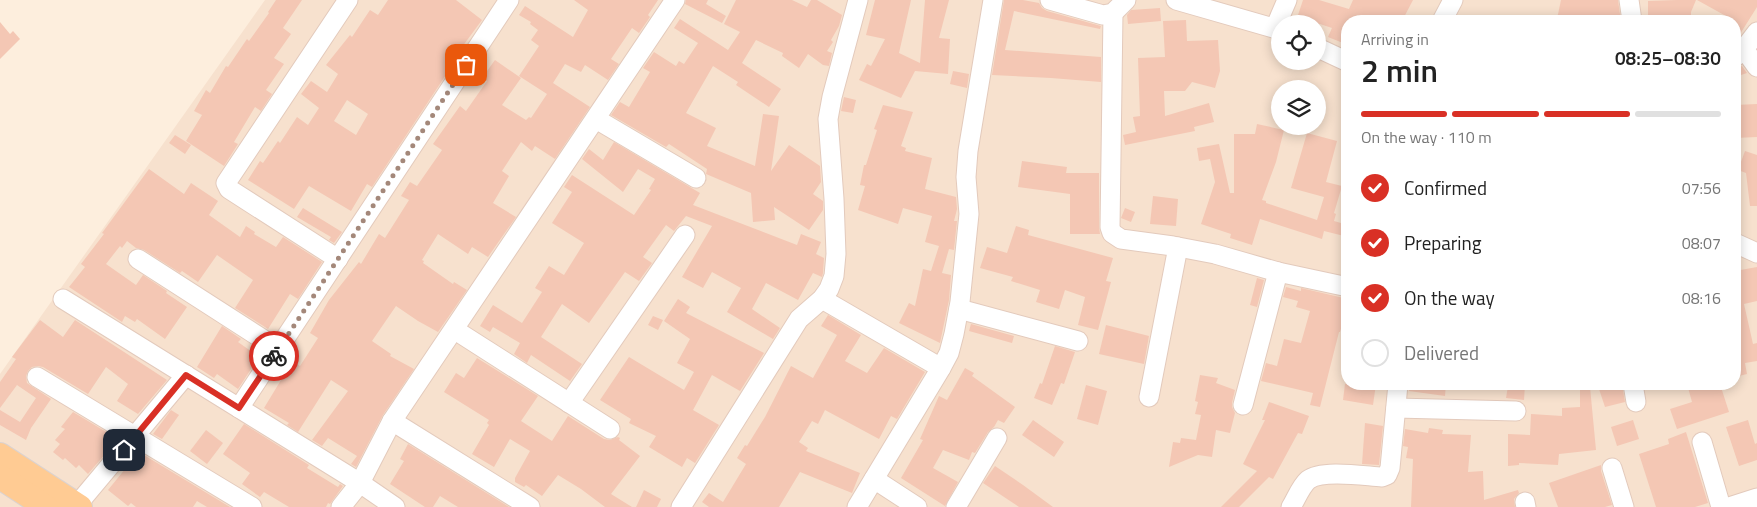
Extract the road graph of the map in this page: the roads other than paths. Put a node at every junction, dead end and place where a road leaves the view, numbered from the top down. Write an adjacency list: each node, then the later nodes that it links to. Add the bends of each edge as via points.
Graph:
1 (348, 0): 29 (street, via 226,183 228,189)
2 (509, 0): 29 (street)
3 (675, 0): 22 (street)
4 (858, 0): 33 (street, via 828,119 836,254 833,283)
5 (993, 0): 34 (street, via 968,151 969,214)
6 (1050, 0): 11 (street, via 1103,15)
7 (1176, 0): 15 (street)
8 (1286, 0): 12 (street)
9 (1453, 0): 13 (street)
10 (1629, 0): 14 (street)
11 (1120, 6): 25 (street, via 1112,234 1121,239)
12 (1282, 15)
13 (1445, 15)
14 (1631, 15)
15 (1271, 27)
16 (1757, 32): 17 (street)
17 (1741, 51)
18 (1326, 52): 20 (street)
19 (1741, 54): 21 (street)
20 (1341, 59)
21 (1757, 66)
22 (596, 119): 23 (street); 35 (street)
23 (696, 178)
24 (685, 235): 43 (street)
25 (1178, 246): 30 (street); 42 (street)
26 (1741, 246): 27 (street)
27 (1757, 253)
28 (138, 259): 37 (street)
29 (338, 259): 37 (street)
30 (1278, 272): 31 (street); 44 (street)
31 (1341, 286)
32 (63, 299): 39 (street)
33 (822, 299): 38 (street); 65 (street, via 799,319)
34 (959, 309): 36 (street); 38 (street, via 949,353)
35 (455, 330): 43 (street); 48 (street)
36 (1078, 341)
37 (278, 349): 45 (street)
38 (941, 368): 56 (street)
39 (186, 375): 45 (street); 50 (street)
40 (37, 377): 50 (street)
41 (1398, 390): 46 (street)
42 (1149, 397)
43 (569, 403): 49 (street)
44 (1243, 405)
45 (239, 408): 57 (street)
46 (1396, 408): 47 (street); 69 (street, via 1387,475 1382,478 1325,474 1312,478 1306,481)
47 (1516, 410)
48 (392, 421): 57 (street); 64 (street)
49 (610, 429)
50 (136, 436): 59 (street); 61 (street)
51 (997, 438): 68 (street)
52 (1702, 442): 71 (street)
53 (0, 455): 59 (main road)
54 (1612, 468): 70 (street)
55 (0, 477): 60 (main road)
56 (874, 479): 66 (street); 67 (street)
57 (360, 483): 62 (street); 63 (street)
58 (1757, 498): 72 (street)
59 (79, 506)
60 (46, 507)
61 (252, 507)
62 (341, 507)
63 (395, 507)
64 (530, 507)
65 (681, 507)
66 (857, 507)
67 (917, 507)
68 (956, 507)
69 (1291, 507)
70 (1624, 507)
71 (1720, 507)
72 (1729, 507)

